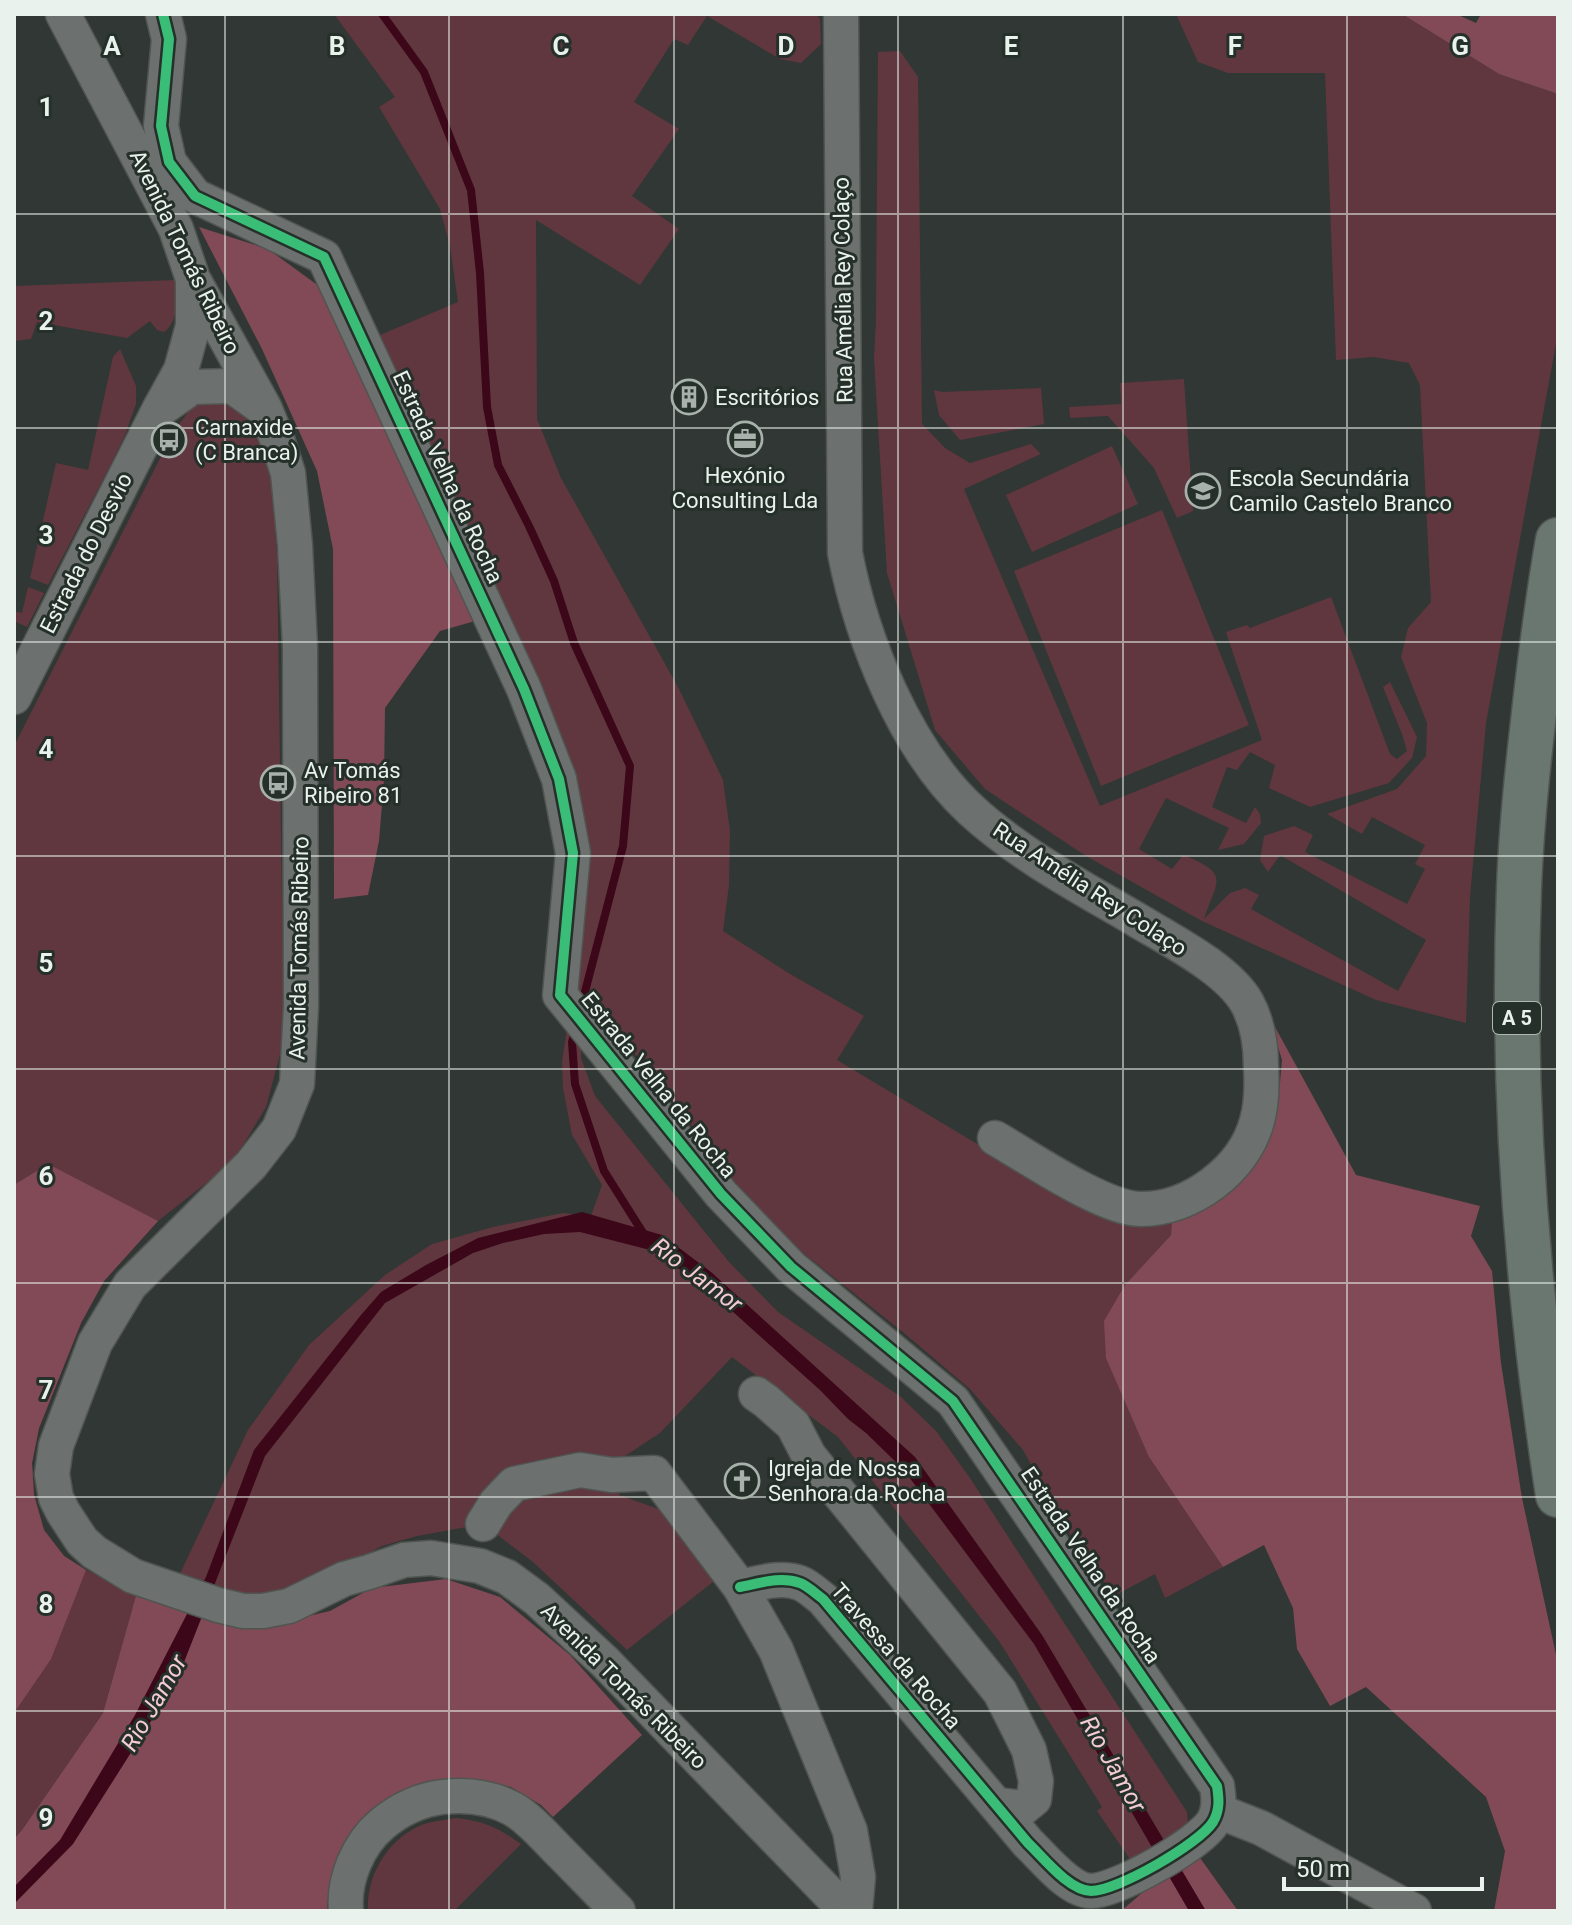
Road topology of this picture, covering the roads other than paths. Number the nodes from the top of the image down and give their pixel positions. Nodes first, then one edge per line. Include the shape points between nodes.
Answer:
1 (63, 14) edge
2 (163, 14) edge
3 (841, 14) edge
4 (193, 279) junction
5 (265, 409) junction
6 (159, 410) junction
7 (1558, 540) edge
8 (14, 697) edge
9 (995, 1138) dead end
10 (756, 1394) dead end
11 (1558, 1495) edge
12 (483, 1524) dead end
13 (740, 1587) junction
14 (998, 1805) junction
15 (1218, 1811) junction
16 (346, 1911) edge
17 (618, 1911) edge
18 (846, 1911) edge
19 (855, 1911) edge
20 (1414, 1911) edge

1 - 4 street, Avenida Tomás Ribeiro via 176,229
2 - 15 street, Estrada Velha da Rocha via 169,39 161,126 169,162 195,196 324,257 524,689 559,779 573,853 560,995 721,1194 791,1267 953,1401 1217,1786
3 - 9 street, Rua Amélia Rey Colaço via 845,553 866,632 912,734 970,809 1074,883 1225,976 1246,1000 1261,1049 1262,1090 1246,1147 1221,1178 1169,1206 1138,1210 1118,1205
4 - 5 street, Avenida Tomás Ribeiro
4 - 6 street, Estrada do Desvio via 193,326 181,370
5 - 6 street, Estrada do Desvio via 232,386 192,387
5 - 18 street, Avenida Tomás Ribeiro via 288,473 296,560 301,927 297,1084 279,1129 251,1165 130,1285 95,1343 56,1446 56,1498 82,1541 133,1576 243,1611 289,1606 344,1579 404,1560 431,1558 480,1566 507,1577 605,1662
6 - 8 street, Estrada do Desvio
7 - 11 highway, A 5 via 1524,806 1517,1004 1526,1229
10 - 14 street via 793,1425 809,1456 1000,1692 1029,1750 1036,1781 1034,1799 1023,1808
12 - 13 street via 514,1484 580,1470 654,1473
13 - 14 street, Travessa da Rocha via 787,1580 823,1599
13 - 19 street via 776,1650 850,1831 858,1877
14 - 15 street via 1060,1875 1089,1892 1115,1887 1192,1842 1206,1832
15 - 20 street via 1261,1828
16 - 17 street via 344,1898 357,1855 371,1834 403,1809 426,1799 459,1795 514,1810

